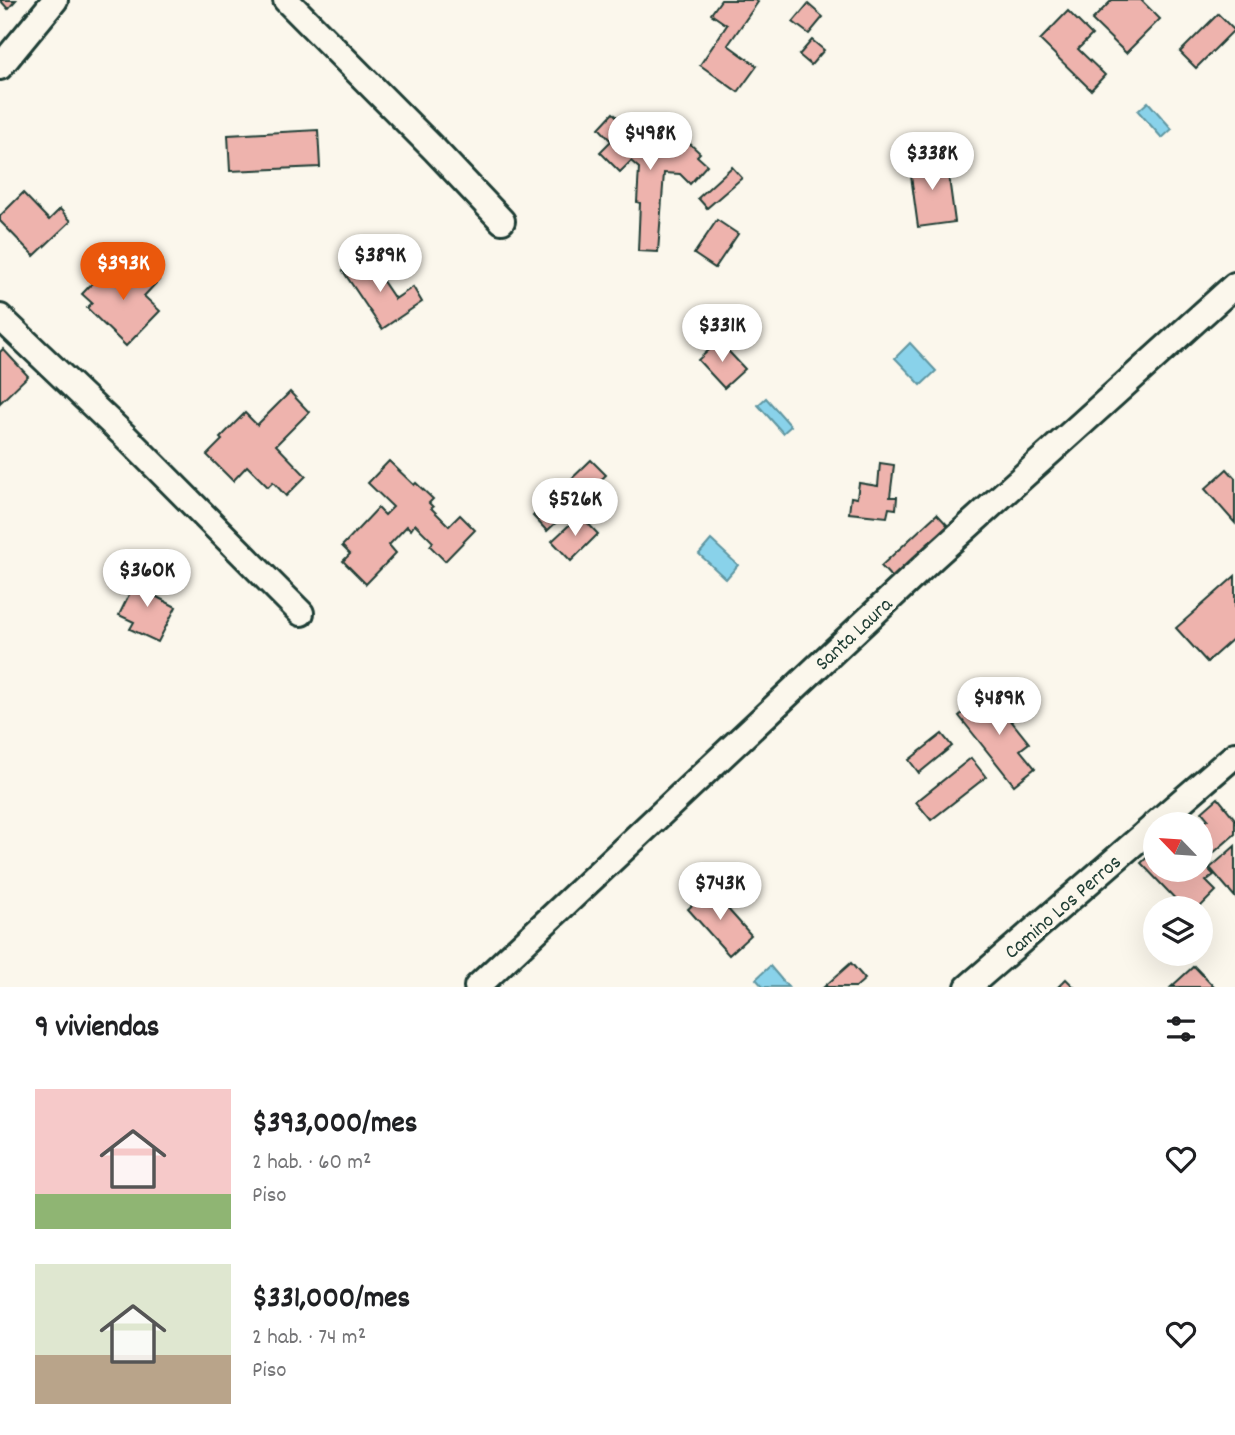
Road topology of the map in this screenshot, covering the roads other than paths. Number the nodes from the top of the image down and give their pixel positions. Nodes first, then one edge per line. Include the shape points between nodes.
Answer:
1 (55, 0) edge
2 (286, 0) edge
3 (0, 67) edge
4 (502, 221) dead end
5 (1235, 285) edge
6 (0, 317) edge
7 (301, 613) dead end
8 (1235, 755) edge
9 (1169, 812) edge
10 (1143, 834) edge
11 (477, 987) edge
12 (968, 987) edge

1 - 3 street
2 - 4 street
5 - 11 street, Santa Laura via 934,557
6 - 7 street
8 - 9 street, Camino Los Perros
10 - 12 street, Camino Los Perros

